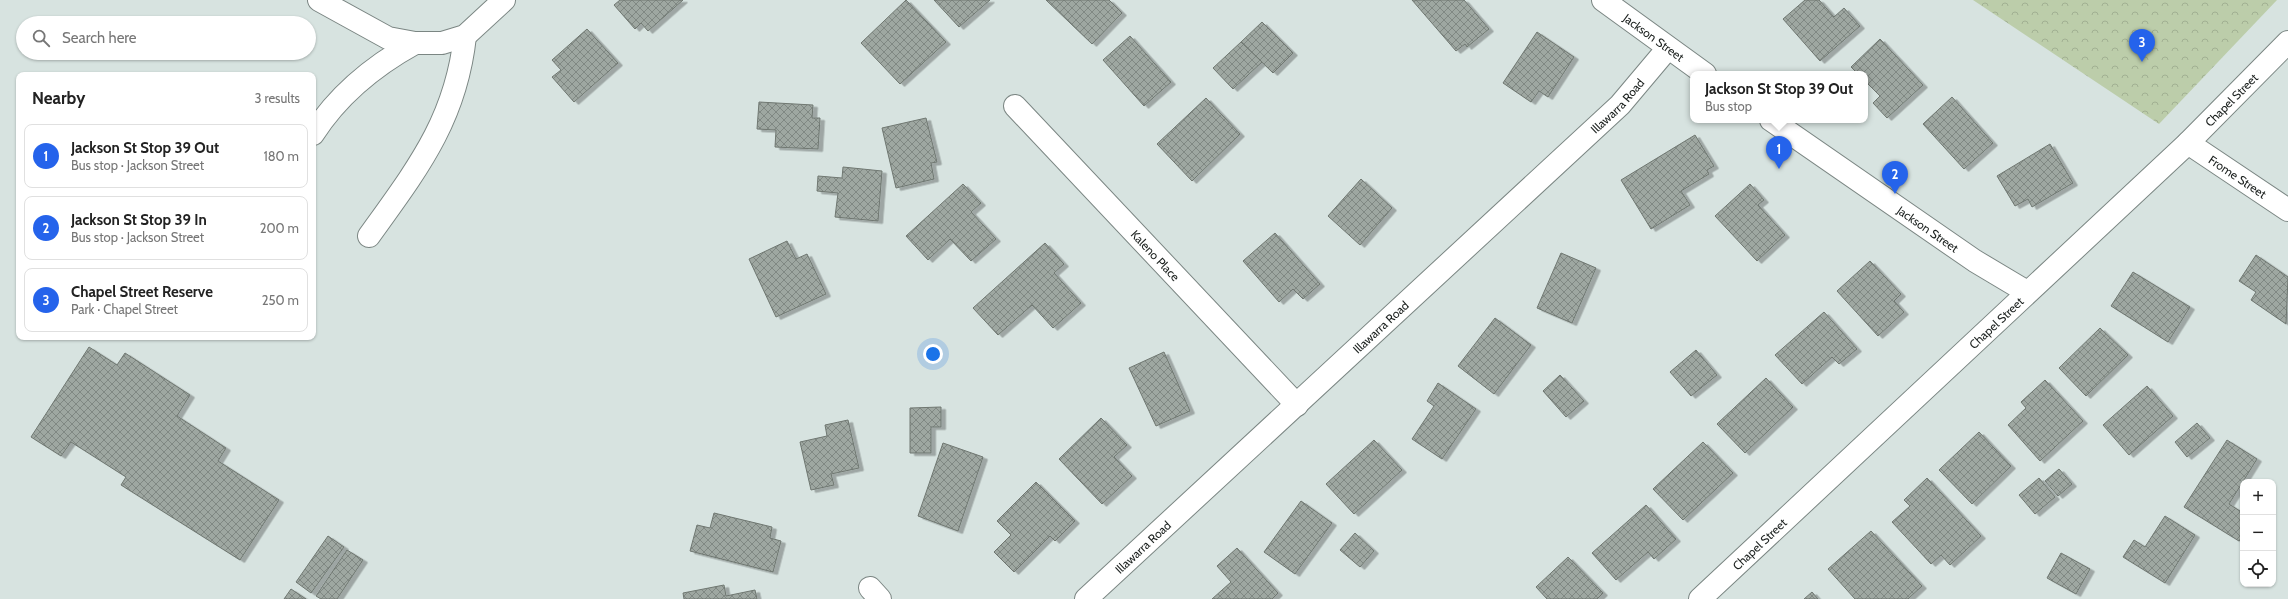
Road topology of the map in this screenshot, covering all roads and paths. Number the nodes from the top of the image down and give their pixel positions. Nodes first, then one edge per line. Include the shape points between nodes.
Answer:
1 (319, 0) edge
2 (504, 0) edge
3 (1602, 0) edge
4 (465, 36) junction
5 (2288, 42) edge
6 (415, 43) junction
7 (1668, 48) junction
8 (1701, 71) edge
9 (1015, 106) dead end
10 (1775, 123) edge
11 (316, 129) edge
12 (2188, 142) junction
13 (2288, 210) edge
14 (369, 236) dead end
15 (2027, 292) junction
16 (1296, 405) junction
17 (1086, 599) edge
18 (1700, 599) edge

1 - 6 street via 388,38
2 - 4 street
3 - 7 street, Jackson Street
4 - 6 street via 442,43
4 - 14 street via 462,65 452,100 437,135
5 - 12 street, Chapel Street
6 - 11 street via 392,56 358,82
7 - 8 street, Jackson Street
7 - 16 street, Illawarra Road via 1620,104
9 - 16 street, Kaleno Place
10 - 15 street, Jackson Street via 1975,261
12 - 13 street, Frome Street
12 - 15 street, Chapel Street
15 - 18 street, Chapel Street
16 - 17 street, Illawarra Road

